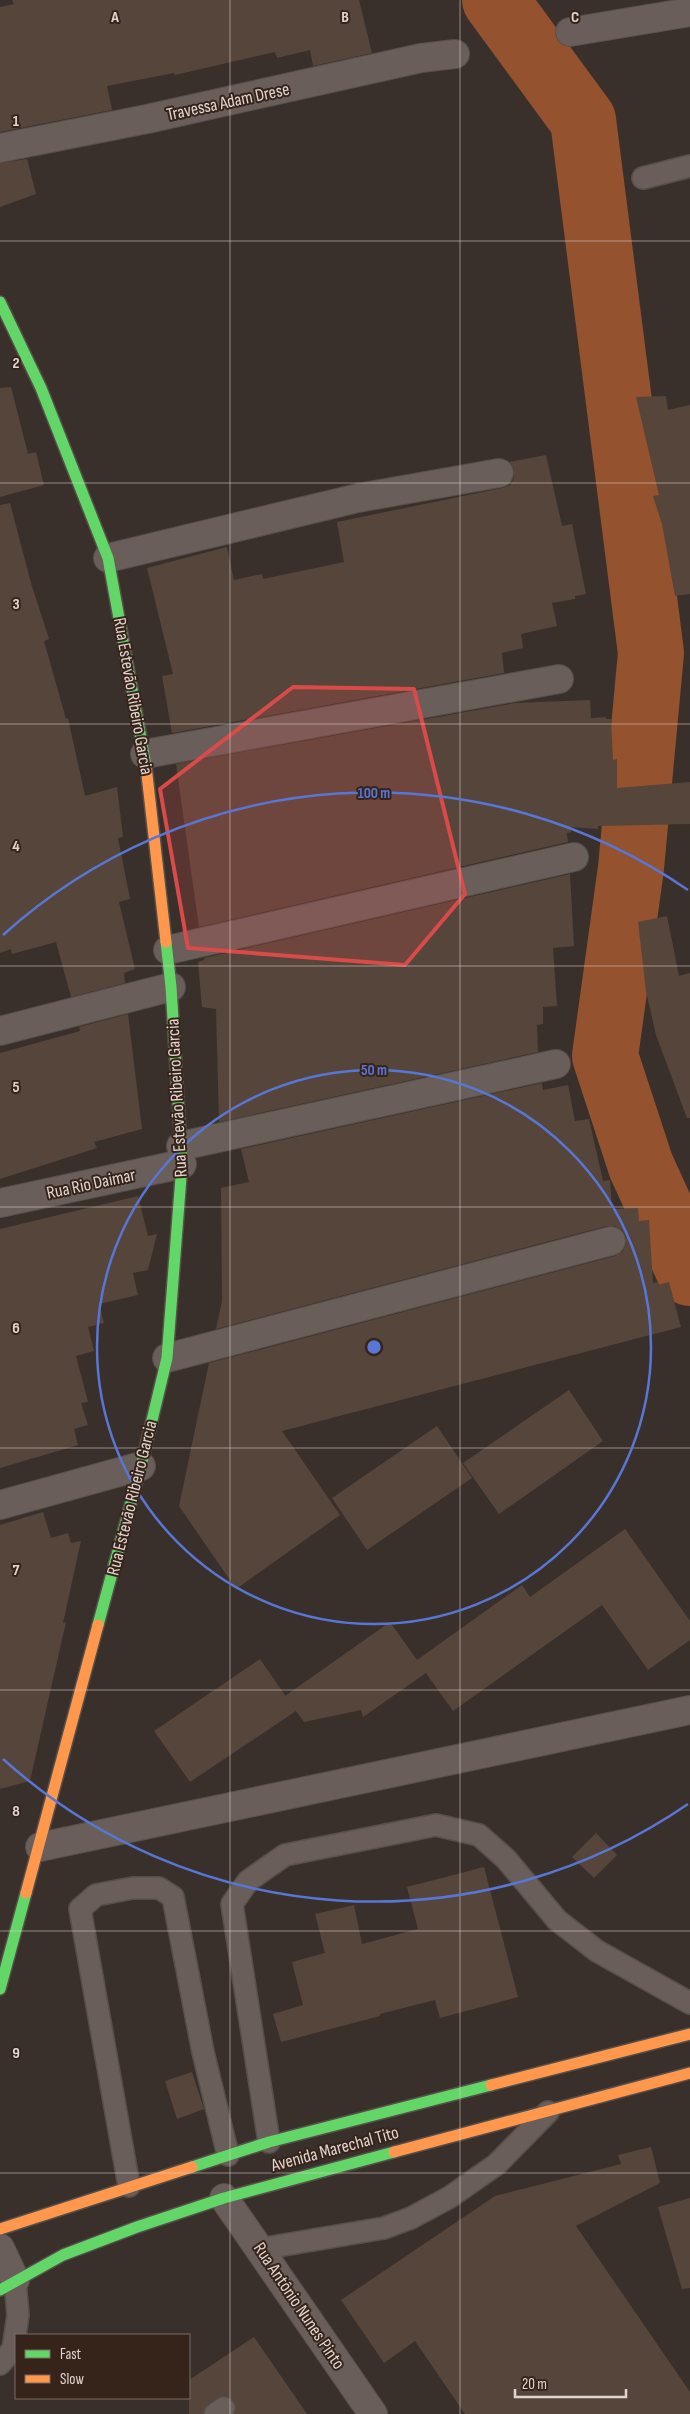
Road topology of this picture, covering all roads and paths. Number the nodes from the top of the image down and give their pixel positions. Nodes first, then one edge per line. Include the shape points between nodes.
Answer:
1 (690, 12) edge
2 (570, 32) dead end
3 (455, 54) dead end
4 (0, 148) edge
5 (690, 166) edge
6 (643, 178) dead end
7 (0, 302) edge
8 (499, 473) dead end
9 (108, 558) junction
10 (559, 679) dead end
11 (145, 754) junction
12 (574, 857) dead end
13 (168, 950) junction
14 (171, 987) junction
15 (0, 1031) edge
16 (556, 1064) dead end
17 (182, 1156) junction
18 (0, 1203) edge
19 (611, 1241) dead end
20 (167, 1358) junction
21 (141, 1466) junction
22 (0, 1505) edge
23 (690, 1710) edge
24 (40, 1847) junction
25 (0, 1989) edge
26 (690, 2003) edge
27 (690, 2034) edge
28 (690, 2073) edge
29 (548, 2112) junction
30 (269, 2142) junction
31 (228, 2155) junction
32 (129, 2186) junction
33 (224, 2198) junction
34 (0, 2229) edge
35 (0, 2248) edge
36 (260, 2249) junction
37 (8, 2285) edge
38 (15, 2334) edge
39 (15, 2336) edge
40 (0, 2364) edge
41 (373, 2414) edge

1 - 2 street
3 - 4 street, Travessa Adam Drese via 420,58 157,117
5 - 6 lane
7 - 9 street, Rua Estevão Ribeiro Garcia via 41,388
8 - 9 street via 358,498
9 - 11 street, Rua Estevão Ribeiro Garcia
10 - 11 street
11 - 13 street, Rua Estevão Ribeiro Garcia
12 - 13 street
13 - 14 street, Rua Estevão Ribeiro Garcia
14 - 15 street
14 - 17 street, Rua Estevão Ribeiro Garcia
16 - 17 street, Rua Rio Daimar
17 - 18 street, Rua Rio Daimar
17 - 20 street, Rua Estevão Ribeiro Garcia
19 - 20 street
20 - 21 street, Rua Estevão Ribeiro Garcia
21 - 22 street
21 - 24 street, Rua Estevão Ribeiro Garcia
23 - 24 street
24 - 25 street, Rua Estevão Ribeiro Garcia
26 - 30 lane via 597,1951 556,1920 506,1858 479,1834 436,1825 285,1855 248,1881 232,1904
27 - 30 street, Avenida Marechal Tito
28 - 29 street, Avenida Marechal Tito
29 - 33 street, Avenida Marechal Tito
29 - 36 lane via 497,2164 450,2197 411,2218 384,2228
30 - 31 street, Avenida Marechal Tito
31 - 32 street, Avenida Marechal Tito
31 - 32 lane via 203,2052 174,1897 159,1888 133,1888 96,1895 80,1909
32 - 34 street, Avenida Marechal Tito
33 - 36 street, Rua Antônio Nunes Pinto
33 - 37 street, Avenida Marechal Tito via 64,2255
35 - 37 street
36 - 41 street, Rua Antônio Nunes Pinto
37 - 38 lane via 18,2315
39 - 40 lane via 13,2350

